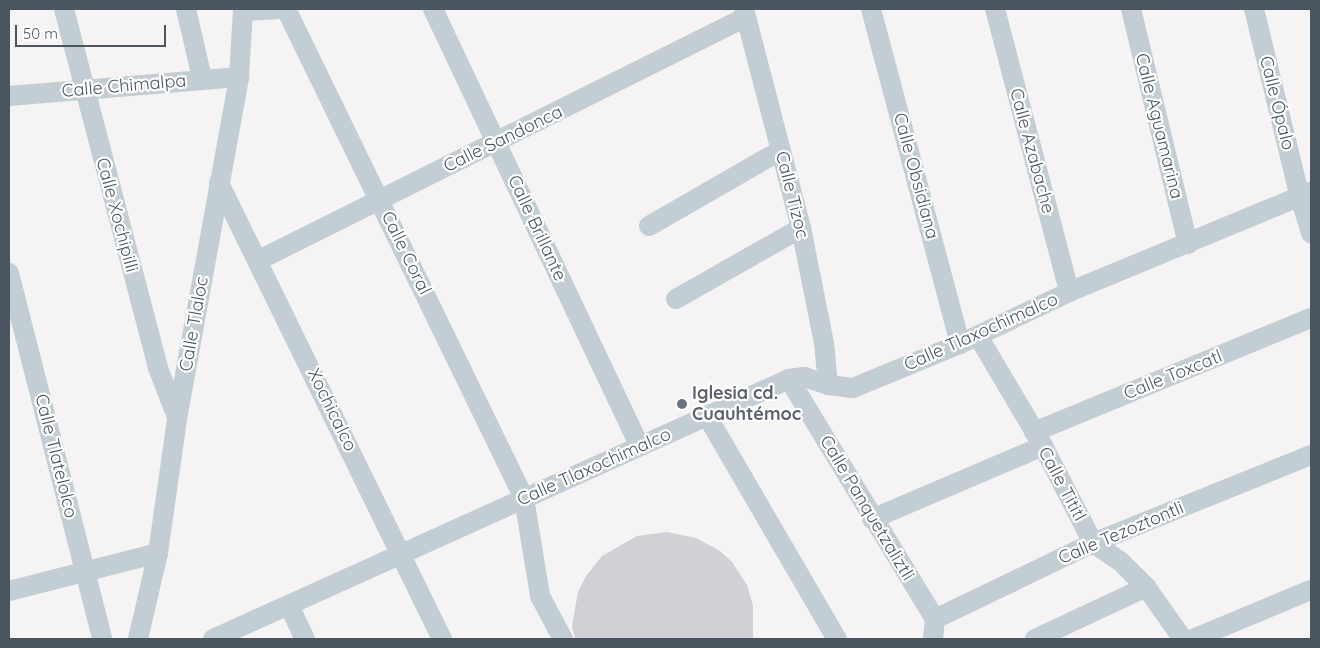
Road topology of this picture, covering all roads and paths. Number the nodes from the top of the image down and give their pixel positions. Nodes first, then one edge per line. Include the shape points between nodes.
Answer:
1 (64, 9) edge
2 (186, 9) edge
3 (277, 9) edge
4 (286, 9) edge
5 (433, 9) edge
6 (871, 9) edge
7 (995, 9) edge
8 (1130, 9) edge
9 (1254, 9) edge
10 (243, 10) edge
11 (745, 13) edge
12 (239, 77) junction
13 (202, 78) junction
14 (84, 89) junction
15 (9, 96) edge
16 (496, 143) junction
17 (781, 150) junction
18 (219, 183) junction
19 (1305, 195) edge
20 (380, 199) junction
21 (649, 226) dead end
22 (801, 228) junction
23 (1311, 233) edge
24 (1188, 244) junction
25 (259, 260) junction
26 (9, 273) edge
27 (1068, 292) junction
28 (676, 299) dead end
29 (1311, 318) edge
30 (969, 340) junction
31 (789, 379) junction
32 (828, 385) junction
33 (706, 416) junction
34 (177, 419) junction
35 (1038, 439) junction
36 (640, 447) junction
37 (1311, 455) edge
38 (524, 498) junction
39 (872, 519) junction
40 (1093, 543) junction
41 (158, 553) junction
42 (402, 554) junction
43 (86, 572) junction
44 (1146, 587) junction
45 (1311, 590) edge
46 (9, 591) edge
47 (289, 605) junction
48 (935, 619) junction
49 (102, 639) edge
50 (138, 639) edge
51 (212, 639) edge
52 (305, 639) edge
53 (442, 639) edge
54 (563, 639) edge
55 (836, 639) edge
56 (933, 639) edge
57 (1035, 639) edge
58 (1183, 639) edge
59 (1193, 639) edge

1 - 14 street, Calle Xochipilli
2 - 13 street
3 - 10 street
4 - 20 street, Calle Coral
5 - 16 street, Calle Brillante
6 - 30 street, Calle Obsidiana
7 - 27 street, Calle Azabache
8 - 24 street, Calle Aguamarina
9 - 19 street, Calle Ópalo
10 - 12 street, Calle Tlaloc
11 - 16 street, Calle Sandonca
11 - 17 street, Calle Tizoc
12 - 13 street, Calle Chimalpa
12 - 18 street, Calle Tlaloc
13 - 14 street, Calle Chimalpa
14 - 15 street, Calle Chimalpa
14 - 34 street, Calle Xochipilli via 158,368
16 - 20 street, Calle Sandonca
16 - 36 street, Calle Brillante
17 - 21 street
17 - 22 street, Calle Tizoc
18 - 25 street, Xochicalco
18 - 34 street, Calle Tlaloc
19 - 23 street, Calle Ópalo
19 - 24 street, Calle Tlaxochimalco
20 - 25 street, Calle Sandonca
20 - 38 street, Calle Coral
22 - 28 street
22 - 32 street, Calle Tizoc via 824,344
24 - 27 street, Calle Tlaxochimalco
25 - 42 street, Xochicalco
26 - 43 street, Calle Tlatelolco
27 - 30 street, Calle Tlaxochimalco
29 - 35 street, Calle Toxcatl
30 - 32 street, Calle Tlaxochimalco via 853,388
30 - 35 street, Calle Tititl
31 - 32 street, Calle Tlaxochimalco via 804,377
31 - 33 street, Calle Tlaxochimalco
31 - 39 street, Calle Panquetzaliztli
33 - 36 street, Calle Tlaxochimalco
33 - 55 street
34 - 41 street, Calle Tlaloc
35 - 39 street, Calle Toxcatl
35 - 40 street, Calle Tititl
36 - 38 street, Calle Tlaxochimalco
37 - 40 street, Calle Tezoztontli
38 - 42 street, Calle Tlaxochimalco
38 - 54 street, Calle Coral via 540,596
39 - 48 street, Calle Panquetzaliztli
40 - 44 street, Calle Tititl via 1120,561
40 - 48 street, Calle Tezoztontli
41 - 43 street
41 - 50 street, Calle Tlaloc
42 - 47 street, Calle Tlaxochimalco
42 - 53 street, Xochicalco
43 - 46 street
43 - 49 street, Calle Tlatelolco
44 - 57 street
44 - 58 street, Calle Tititl
45 - 59 street
47 - 51 street, Calle Tlaxochimalco
47 - 52 street
48 - 56 street

